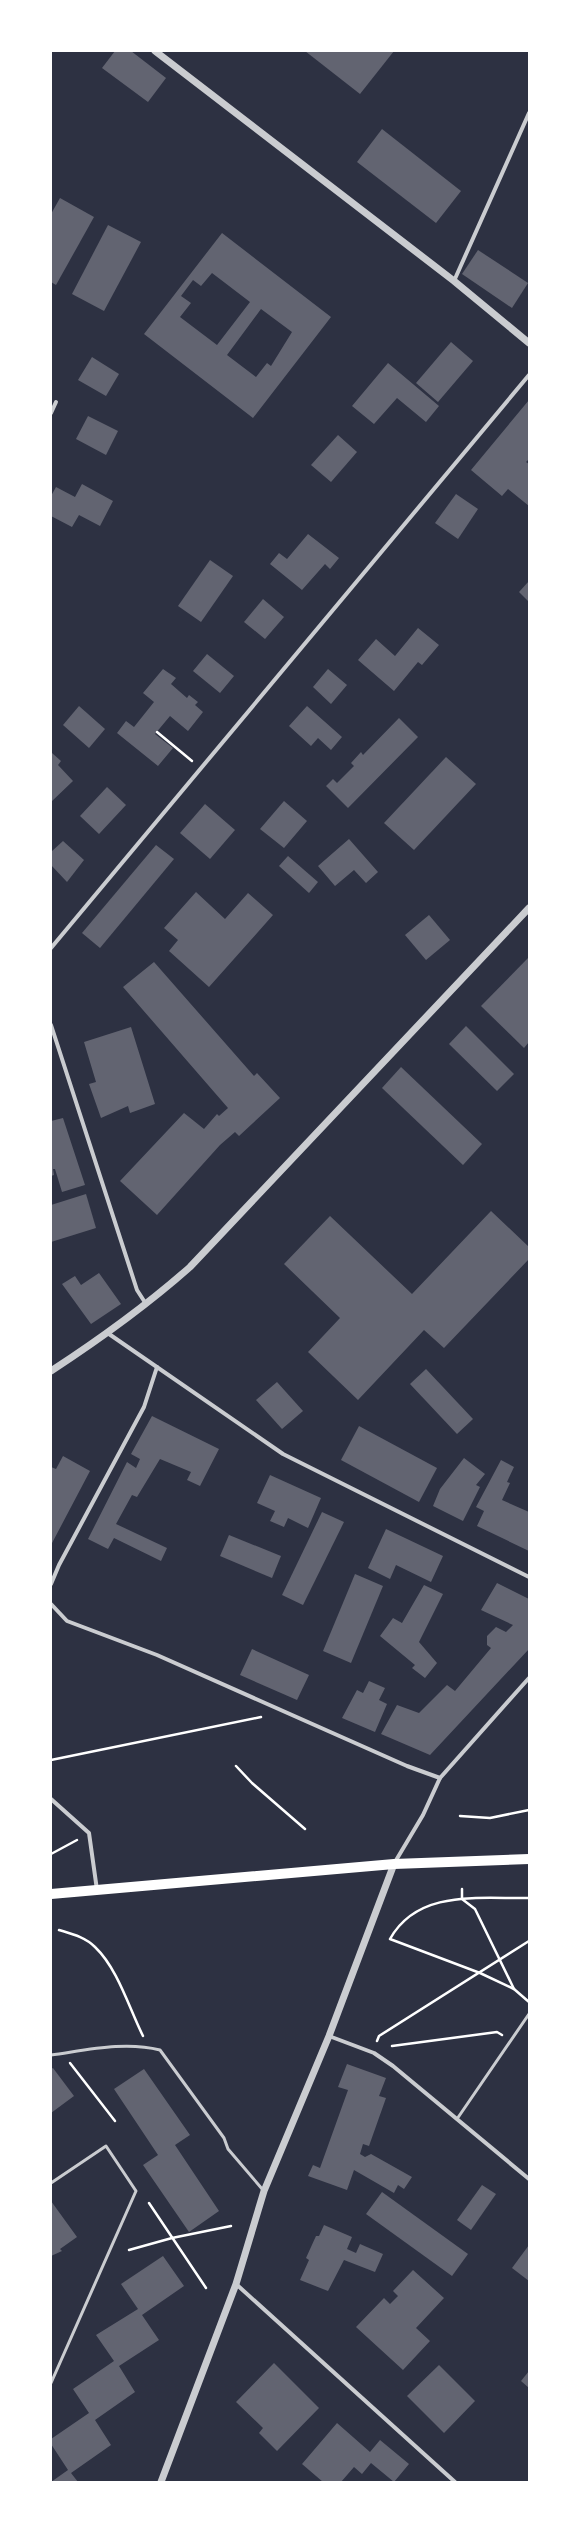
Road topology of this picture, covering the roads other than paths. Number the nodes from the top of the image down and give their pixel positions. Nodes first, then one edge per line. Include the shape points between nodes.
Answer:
1 (155, 51) edge
2 (529, 113) edge
3 (454, 282) junction
4 (529, 343) edge
5 (529, 375) edge
6 (56, 402) dead end
7 (51, 413) edge
8 (529, 908) edge
9 (51, 948) edge
10 (51, 1025) edge
11 (147, 1306) junction
12 (109, 1334) junction
13 (157, 1367) junction
14 (51, 1371) edge
15 (529, 1577) edge
16 (51, 1584) edge
17 (51, 1604) edge
18 (529, 1678) edge
19 (440, 1778) junction
20 (52, 1800) edge
21 (529, 1859) edge
22 (394, 1864) junction
23 (97, 1890) junction
24 (51, 1894) edge
25 (529, 2014) edge
26 (329, 2036) junction
27 (51, 2055) edge
28 (457, 2119) junction
29 (529, 2179) edge
30 (51, 2183) edge
31 (264, 2191) junction
32 (236, 2284) junction
33 (51, 2383) edge
34 (161, 2482) edge
35 (455, 2482) edge

1 - 3 street
2 - 3 street
3 - 4 street
5 - 9 street
6 - 7 street
8 - 11 street via 190,1267
10 - 11 street via 137,1290
11 - 12 street
12 - 13 street
12 - 14 street
13 - 15 street via 283,1454
13 - 16 street via 144,1407 58,1565
17 - 19 street via 66,1621 158,1655 407,1766
18 - 19 street
19 - 22 street via 423,1815
20 - 23 street via 89,1833
21 - 22 main road
22 - 23 main road
22 - 26 street
23 - 24 main road
25 - 28 lane
26 - 28 street via 374,2053
26 - 31 street
27 - 31 lane via 143,2046 160,2050 224,2138 228,2149
28 - 29 street
30 - 33 lane via 106,2146 136,2191
31 - 32 street
32 - 34 street
32 - 35 street

